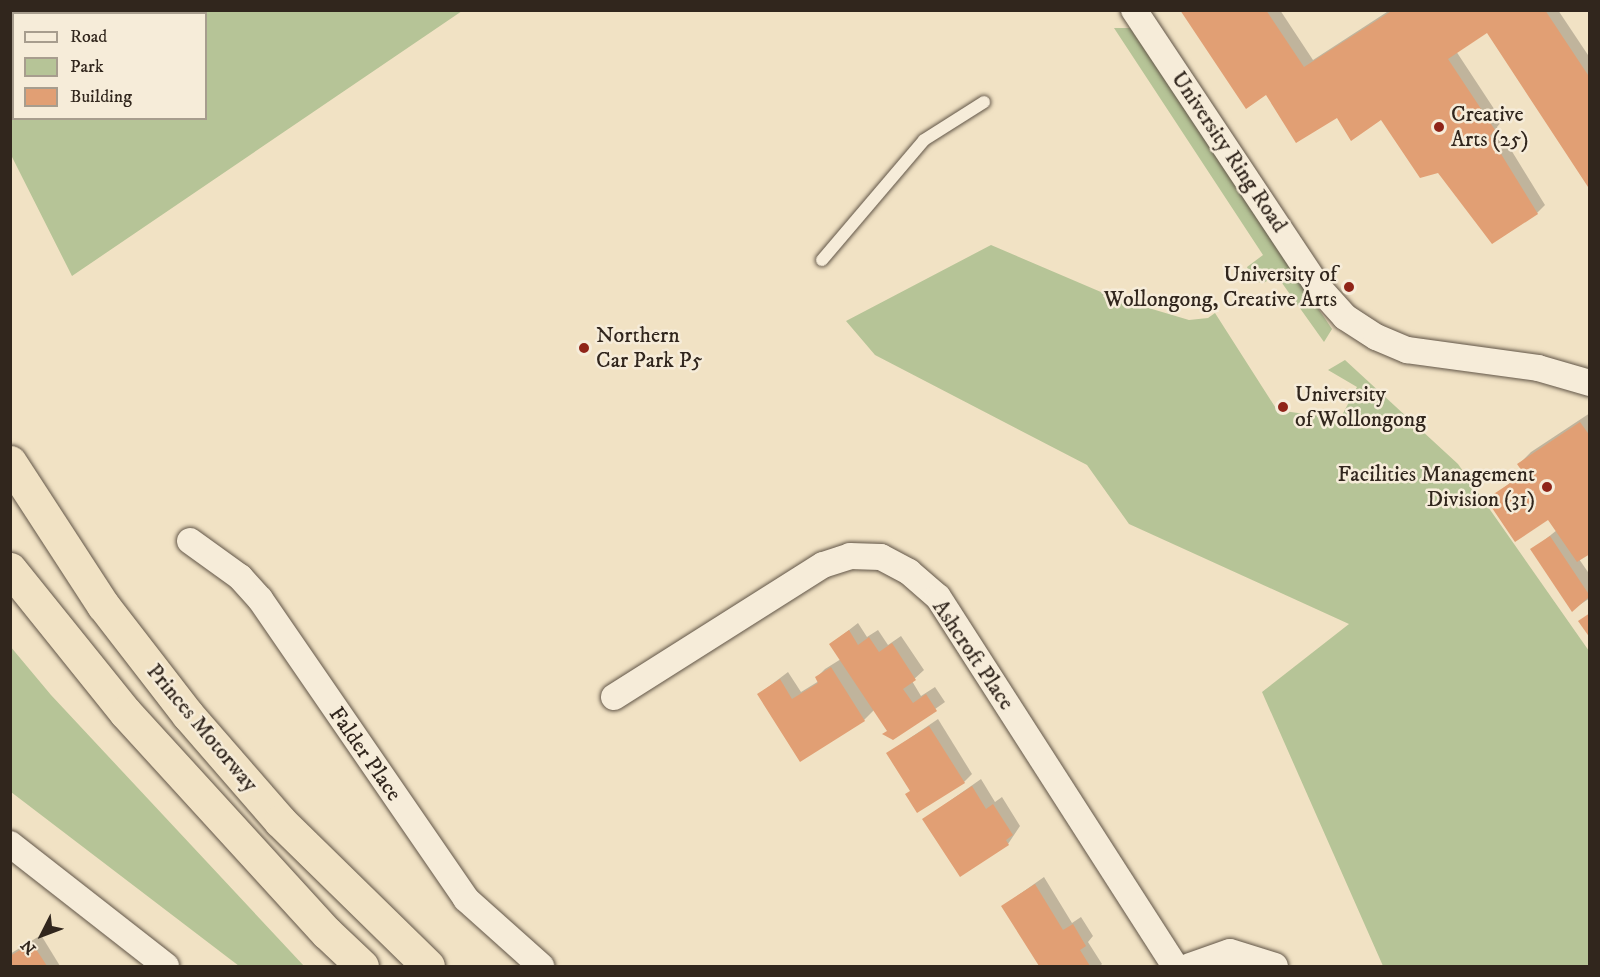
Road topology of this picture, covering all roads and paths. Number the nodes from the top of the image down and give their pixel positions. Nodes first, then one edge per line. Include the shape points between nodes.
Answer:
1 (1134, 10) edge
2 (984, 102) dead end
3 (822, 260) dead end
4 (1590, 383) edge
5 (10, 462) edge
6 (10, 487) edge
7 (190, 542) dead end
8 (10, 569) edge
9 (103, 605) junction
10 (614, 697) dead end
11 (10, 844) edge
12 (160, 965) edge
13 (362, 966) edge
14 (428, 966) edge
15 (541, 966) edge
16 (1175, 966) edge
17 (1190, 966) edge
18 (1275, 966) edge

1 - 4 street, University Ring Road via 1319,288 1345,317 1376,337 1407,350 1538,368
2 - 3 lane via 924,140
5 - 9 highway, Princes Motorway
6 - 9 highway
7 - 15 street, Falder Place via 240,577 260,599 466,899
8 - 13 highway, Princes Motorway via 125,712 327,933
9 - 14 highway, Princes Motorway via 189,715 280,821
10 - 16 street, Ashcroft Place via 823,565 850,556 881,557 909,572 938,597
11 - 12 street
17 - 18 street via 1230,952

